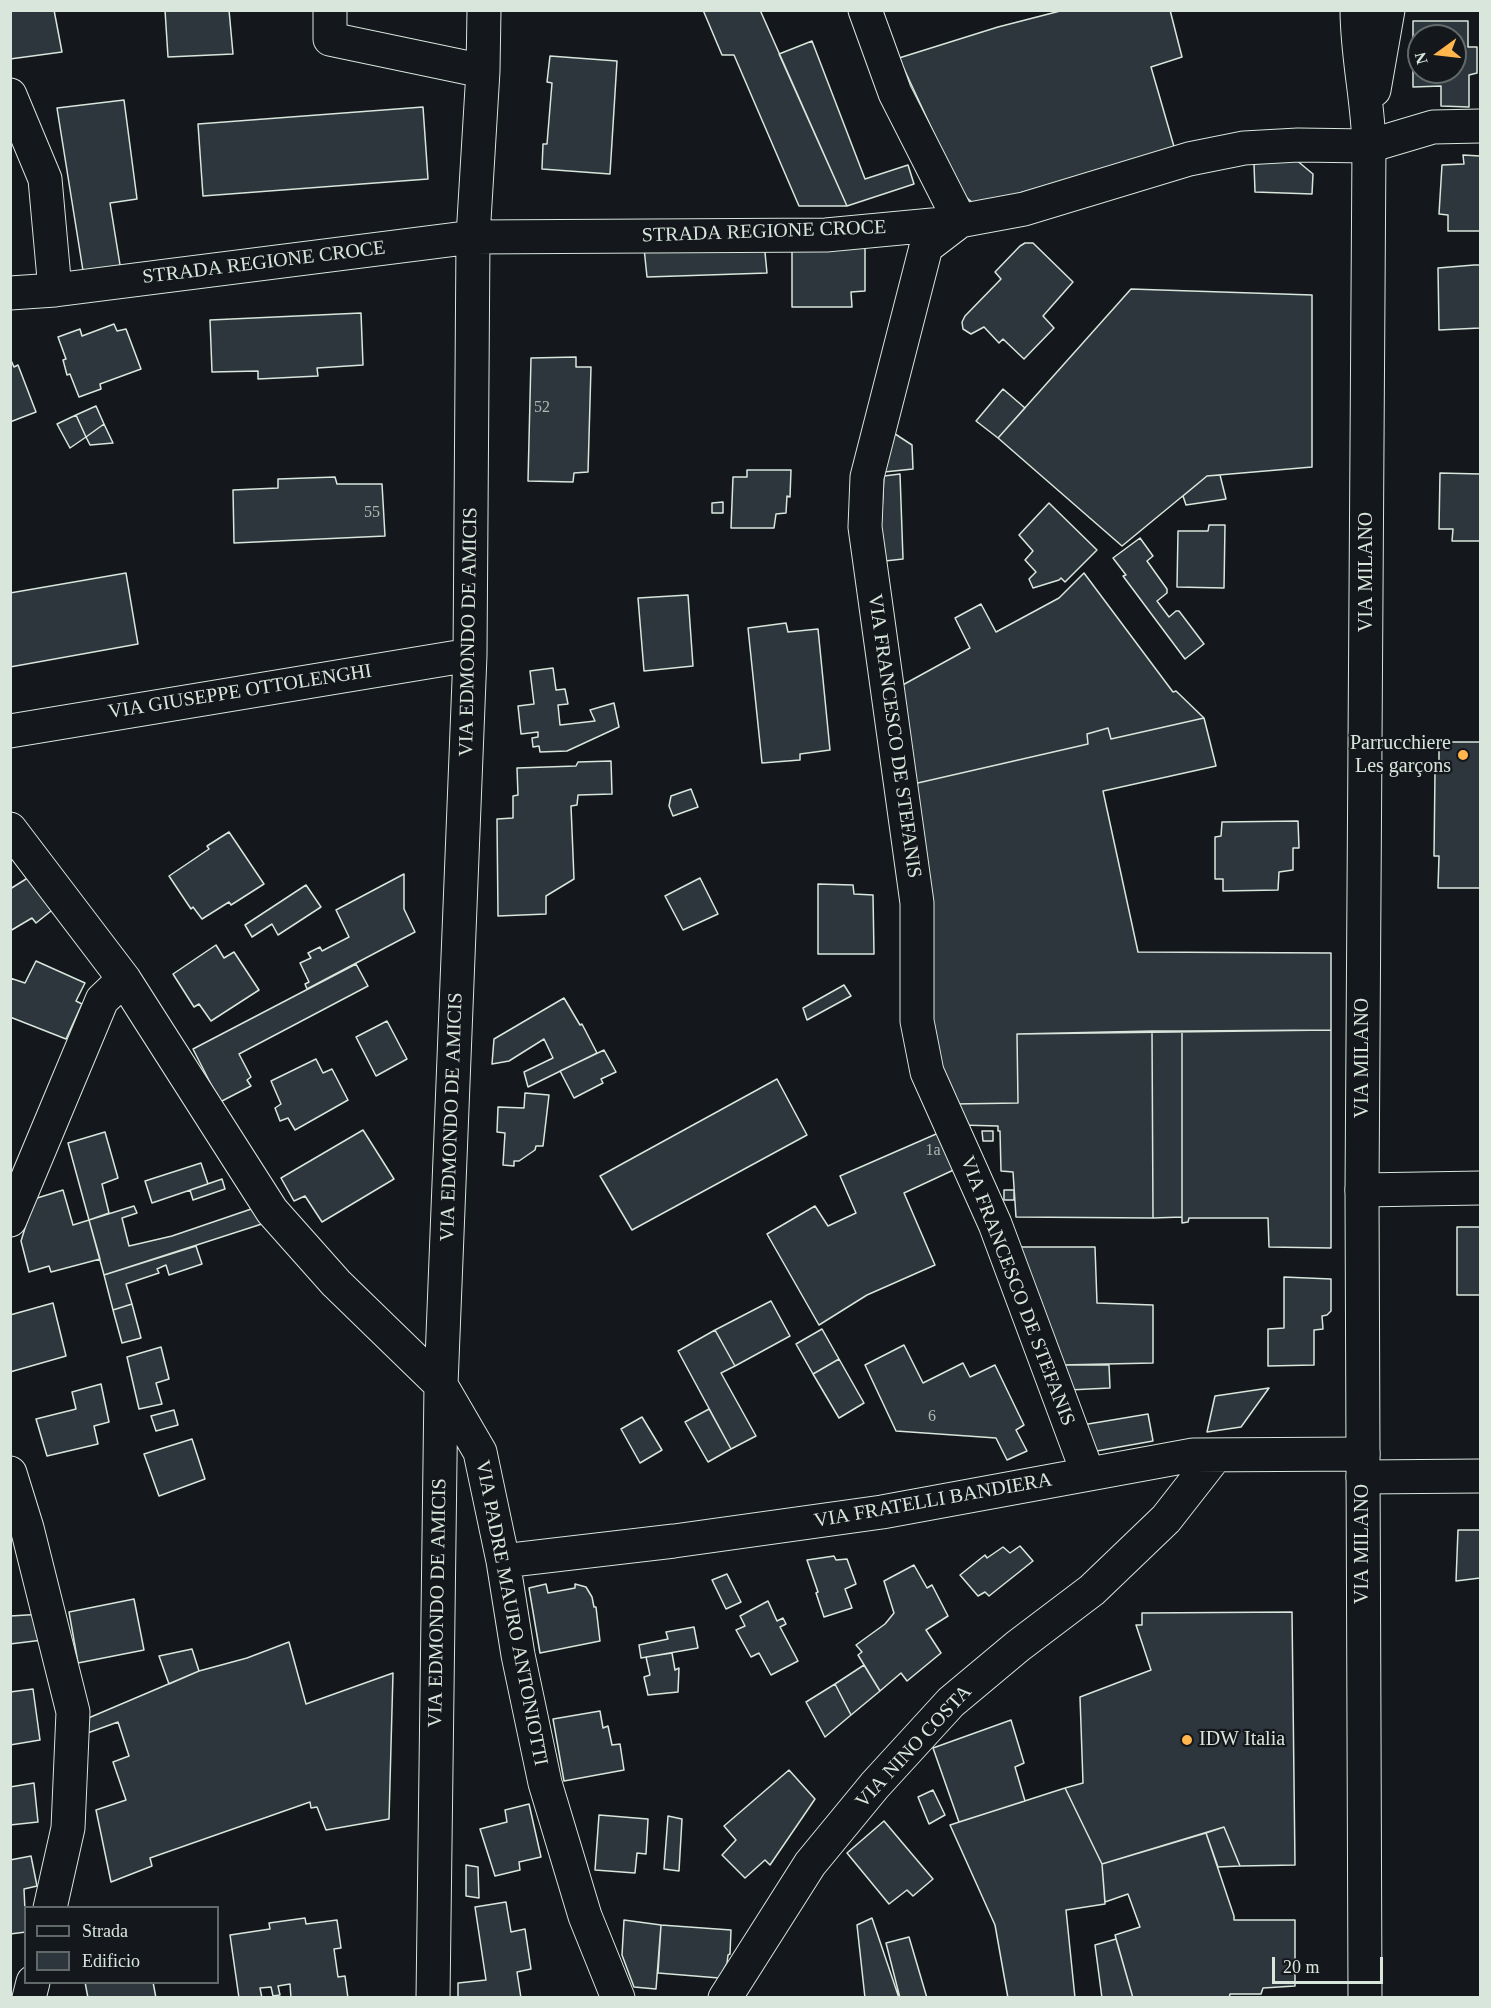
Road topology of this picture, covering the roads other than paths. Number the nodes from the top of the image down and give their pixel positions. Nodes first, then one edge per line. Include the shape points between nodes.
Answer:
1 (330, 10) edge
2 (484, 10) edge
3 (865, 10) edge
4 (1357, 10) edge
5 (1388, 10) edge
6 (483, 71) junction
7 (10, 95) edge
8 (1480, 126) edge
9 (1369, 132) junction
10 (960, 221) junction
11 (473, 237) junction
12 (55, 290) junction
13 (10, 293) edge
14 (470, 655) junction
15 (10, 731) edge
16 (10, 829) edge
17 (124, 979) junction
18 (1480, 1188) edge
19 (1362, 1190) junction
20 (10, 1220) edge
21 (441, 1385) junction
22 (1216, 1455) junction
23 (1363, 1465) junction
24 (10, 1473) edge
25 (1088, 1474) junction
26 (1480, 1476) edge
27 (19, 1529) edge
28 (503, 1562) junction
29 (50, 1906) edge
30 (433, 1998) edge
31 (618, 1998) edge
32 (725, 1998) edge
33 (1365, 1998) edge

1 - 6 street via 330,39
2 - 6 street
3 - 10 street via 895,93
4 - 9 street, VIA MILANO
5 - 9 street, VIA MILANO
6 - 11 street
7 - 12 street via 45,179
8 - 9 street, STRADA REGIONE CROCE
9 - 10 street, STRADA REGIONE CROCE via 1189,159 1024,209
9 - 19 street, VIA MILANO
10 - 11 street, STRADA REGIONE CROCE via 826,235
10 - 25 street, VIA FRANCESCO DE STEFANIS via 926,247 867,477 865,527 917,903 917,1021 927,1072 995,1224
11 - 12 street, STRADA REGIONE CROCE
11 - 14 street, VIA EDMONDO DE AMICIS
12 - 13 street, STRADA REGIONE CROCE
14 - 15 street, VIA GIUSEPPE OTTOLENGHI
14 - 21 street, VIA EDMONDO DE AMICIS
16 - 17 street
17 - 20 street via 102,1000
17 - 21 street, VIA PADRE MAURO ANTONIOTTI via 272,1212 336,1282
18 - 19 street
19 - 23 street, VIA MILANO
21 - 28 street, VIA PADRE MAURO ANTONIOTTI via 480,1452
21 - 30 street, VIA EDMONDO DE AMICIS
22 - 23 street, VIA FRATELLI BANDIERA
22 - 25 street, VIA FRATELLI BANDIERA via 1193,1455
22 - 32 street, VIA NINO COSTA via 1166,1519 1117,1567 951,1702 810,1864
23 - 26 street, VIA FRATELLI BANDIERA
23 - 33 street, VIA MILANO
24 - 27 street
25 - 28 street, VIA FRATELLI BANDIERA via 882,1512
27 - 29 street via 73,1712 68,1828
28 - 31 street, VIA PADRE MAURO ANTONIOTTI via 545,1783 585,1916

